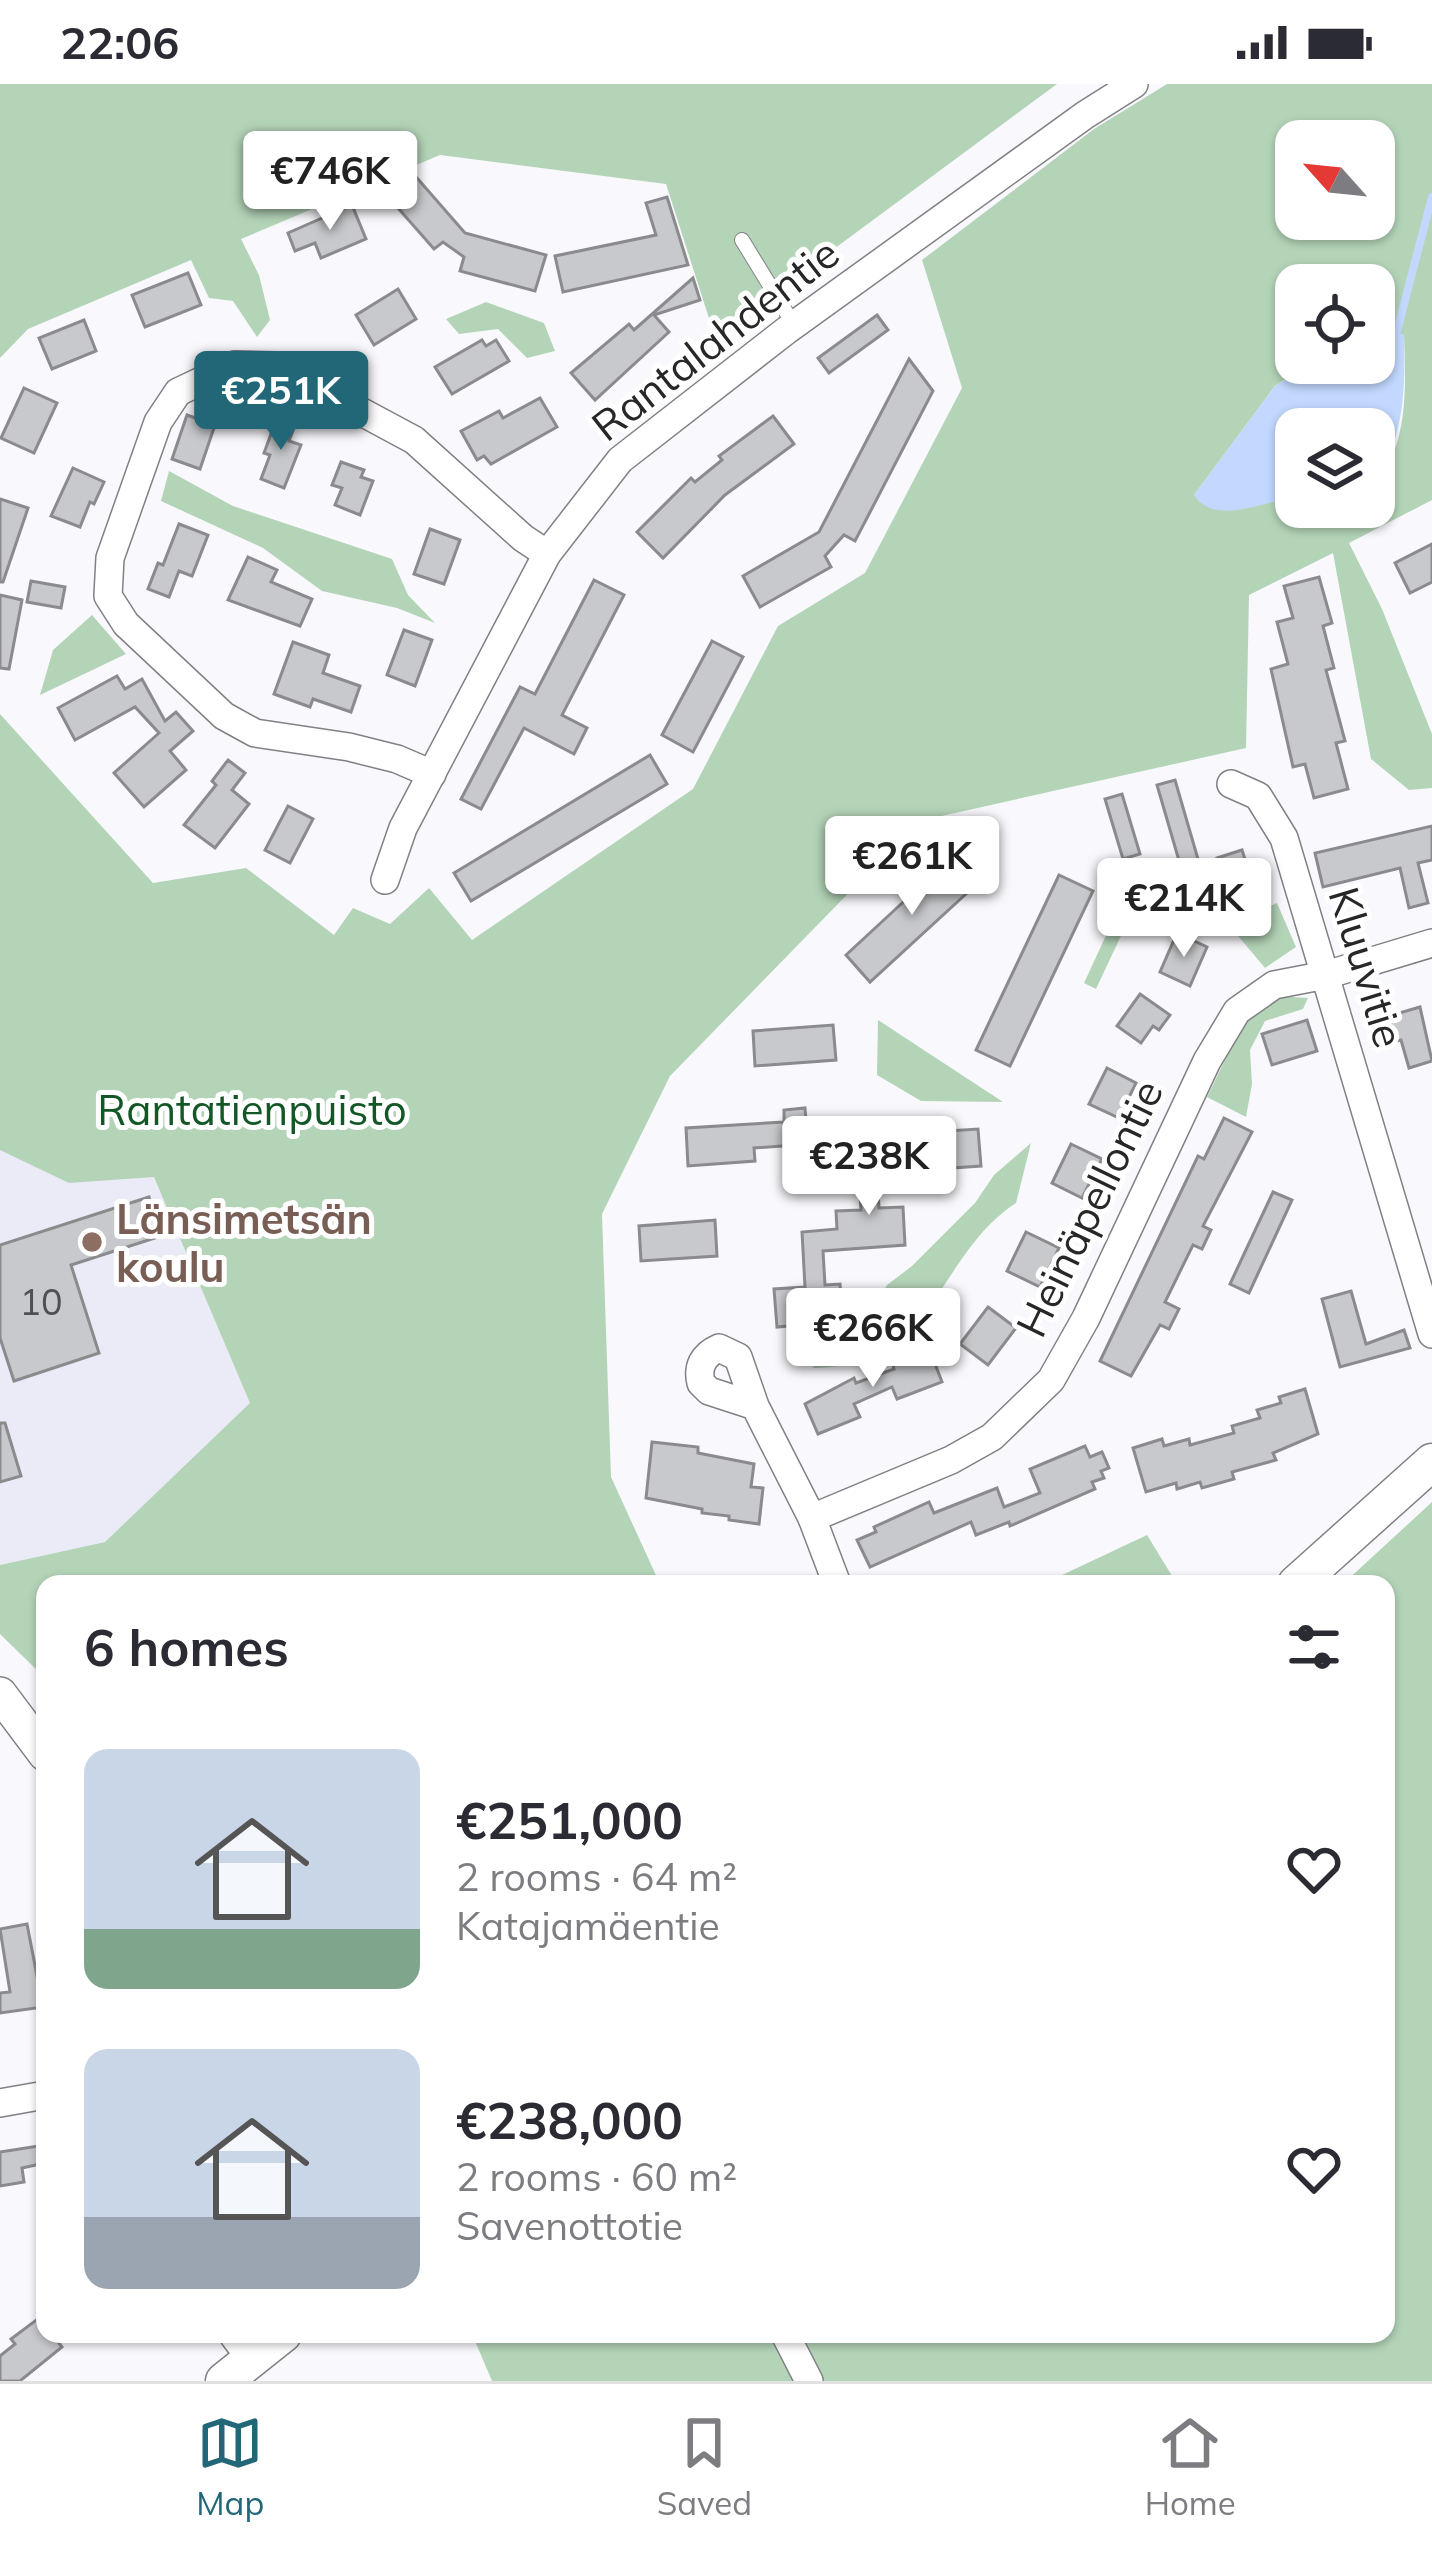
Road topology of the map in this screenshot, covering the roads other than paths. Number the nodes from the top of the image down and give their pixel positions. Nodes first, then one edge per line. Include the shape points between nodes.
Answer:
1 (1134, 84) edge
2 (742, 240) dead end
3 (794, 325) junction
4 (547, 554) junction
5 (432, 774) junction
6 (1231, 784) dead end
7 (385, 880) dead end
8 (1432, 943) edge
9 (1326, 975) junction
10 (1432, 1334) edge
11 (755, 1406) dead end
12 (1432, 1462) edge
13 (812, 1518) junction
14 (834, 1575) edge
15 (1305, 1575) edge
16 (0, 1694) edge
17 (36, 1742) edge
18 (36, 2097) edge
19 (0, 2103) edge
20 (790, 2343) edge
21 (245, 2346) edge
22 (224, 2381) edge
23 (809, 2381) edge

1 - 3 street, Rantalahdentie
2 - 3 lane
3 - 4 street, Rantalahdentie via 620,460
4 - 5 street, Rantalahdentie
4 - 5 street via 414,440 276,366 235,365 178,392 158,422 110,558 108,596 126,624 224,716 255,734 349,747
5 - 7 street, Rantalahdentie
6 - 9 street, Kluuvitie via 1258,796 1284,838
8 - 9 street, Heinäpellontie
9 - 10 street, Kluuvitie
9 - 13 street, Heinäpellontie via 1274,985 1237,1011 1051,1380 992,1437
11 - 13 street
12 - 15 main road
13 - 14 street
16 - 17 street
18 - 19 street
20 - 23 street
21 - 22 main road

